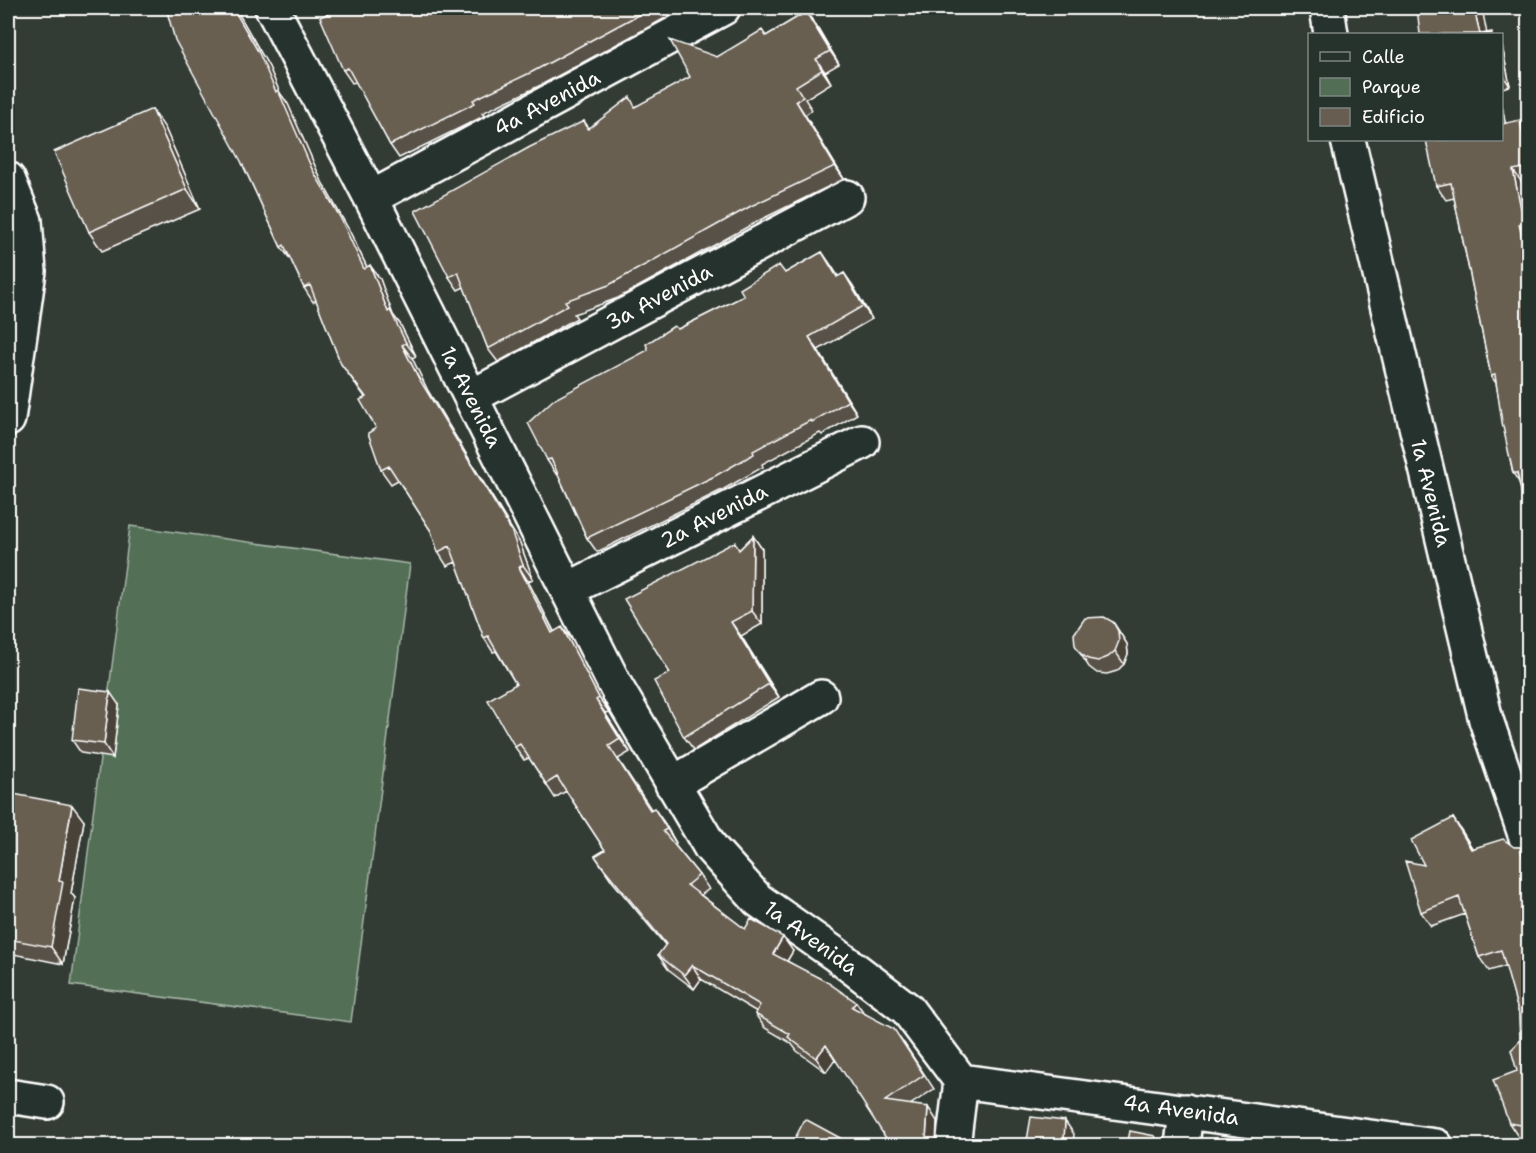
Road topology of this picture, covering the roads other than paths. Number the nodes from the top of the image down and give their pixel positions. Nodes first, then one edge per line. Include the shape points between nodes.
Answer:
1 (273, 8) edge
2 (723, 8) edge
3 (1327, 8) edge
4 (1331, 33) edge
5 (1348, 141) edge
6 (8, 179) edge
7 (847, 197) dead end
8 (371, 198) junction
9 (471, 397) junction
10 (8, 419) edge
11 (862, 442) dead end
12 (567, 590) junction
13 (821, 697) dead end
14 (672, 784) junction
15 (1528, 843) edge
16 (961, 1081) junction
17 (8, 1096) edge
18 (47, 1102) dead end
19 (1186, 1111) junction
20 (1404, 1143) edge
21 (953, 1146) edge
22 (1182, 1146) edge
23 (1436, 1146) edge

1 - 8 street, 1a Avenida
2 - 8 street, 4a Avenida
3 - 4 street
5 - 15 street, 1a Avenida via 1486,720
6 - 10 street via 25,221 29,272
7 - 9 street, 3a Avenida
8 - 9 street, 1a Avenida
9 - 12 street, 1a Avenida
11 - 12 street, 2a Avenida
12 - 14 street, 1a Avenida via 616,687
13 - 14 street
14 - 16 street, 1a Avenida via 711,848 758,900 907,1009
16 - 19 street, 4a Avenida
16 - 21 street
17 - 18 street
19 - 20 street, 4a Avenida
19 - 22 street
20 - 23 street, 4a Avenida

